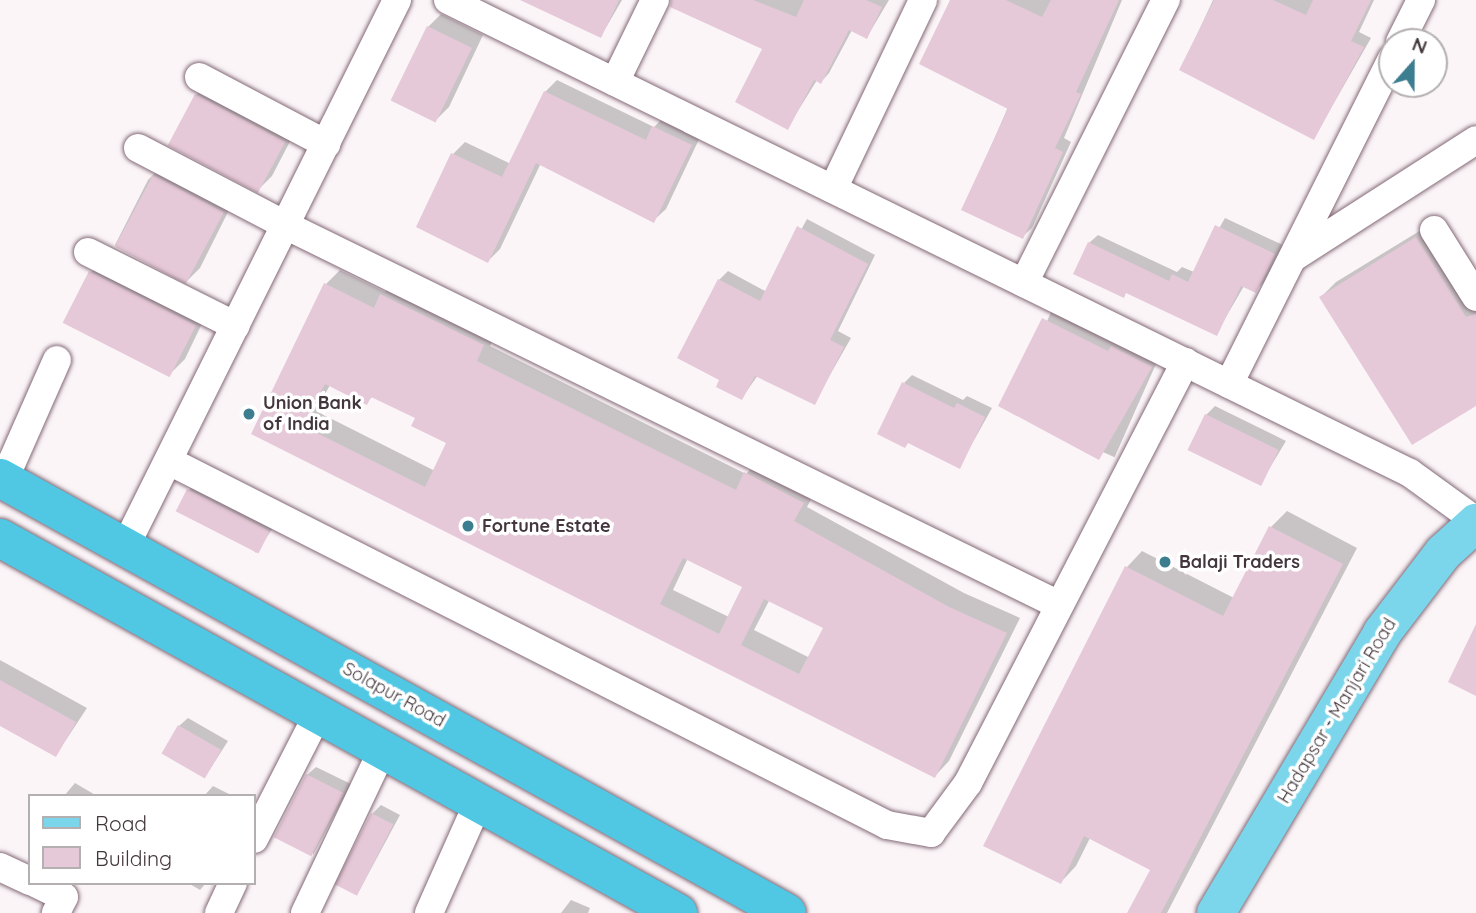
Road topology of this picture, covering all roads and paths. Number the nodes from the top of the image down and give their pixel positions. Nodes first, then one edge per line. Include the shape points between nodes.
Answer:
1 (397, 0) edge
2 (448, 0) edge
3 (655, 0) edge
4 (923, 0) edge
5 (1166, 0) edge
6 (1421, 0) edge
7 (1407, 28) edge
8 (199, 76) dead end
9 (615, 82) junction
10 (1378, 86) edge
11 (1476, 139) edge
12 (326, 144) junction
13 (138, 148) dead end
14 (833, 189) junction
15 (285, 225) junction
16 (1434, 230) dead end
17 (88, 252) dead end
18 (1292, 258) junction
19 (1024, 284) junction
20 (1476, 297) edge
21 (236, 326) junction
22 (57, 360) dead end
23 (1185, 362) junction
24 (1229, 384) junction
25 (169, 461) junction
26 (2, 479) edge
27 (1476, 522) edge
28 (0, 538) edge
29 (125, 547) junction
30 (1059, 606) junction
31 (318, 714) junction
32 (383, 750) junction
33 (477, 805) junction
34 (256, 835) edge
35 (0, 867) edge
36 (28, 880) edge
37 (39, 885) edge
38 (232, 885) edge
39 (56, 913) edge
40 (219, 913) edge
41 (305, 913) edge
42 (429, 913) edge
43 (678, 913) edge
44 (787, 913) edge
45 (1217, 913) edge

1 - 12 street
2 - 9 street
3 - 9 street
4 - 14 street
5 - 19 street
6 - 7 street
8 - 12 street
9 - 14 street
10 - 18 street
11 - 18 street
12 - 15 street
13 - 15 street
14 - 19 street
15 - 21 street
15 - 30 street
16 - 20 street
17 - 21 street
18 - 24 street
19 - 23 street
21 - 25 street
22 - 26 street
23 - 24 street
23 - 30 street
24 - 27 street via 1410,473
25 - 29 street
25 - 30 street via 887,825 931,833 968,783
26 - 29 highway, Solapur Road
27 - 45 main road, Hadapsar - Manjari Road via 1443,553 1382,633
28 - 31 highway
29 - 44 highway, Solapur Road
31 - 32 highway
31 - 34 street
32 - 33 highway
32 - 41 street
33 - 42 street
33 - 43 highway
35 - 36 street
37 - 39 street via 64,897
38 - 40 street

